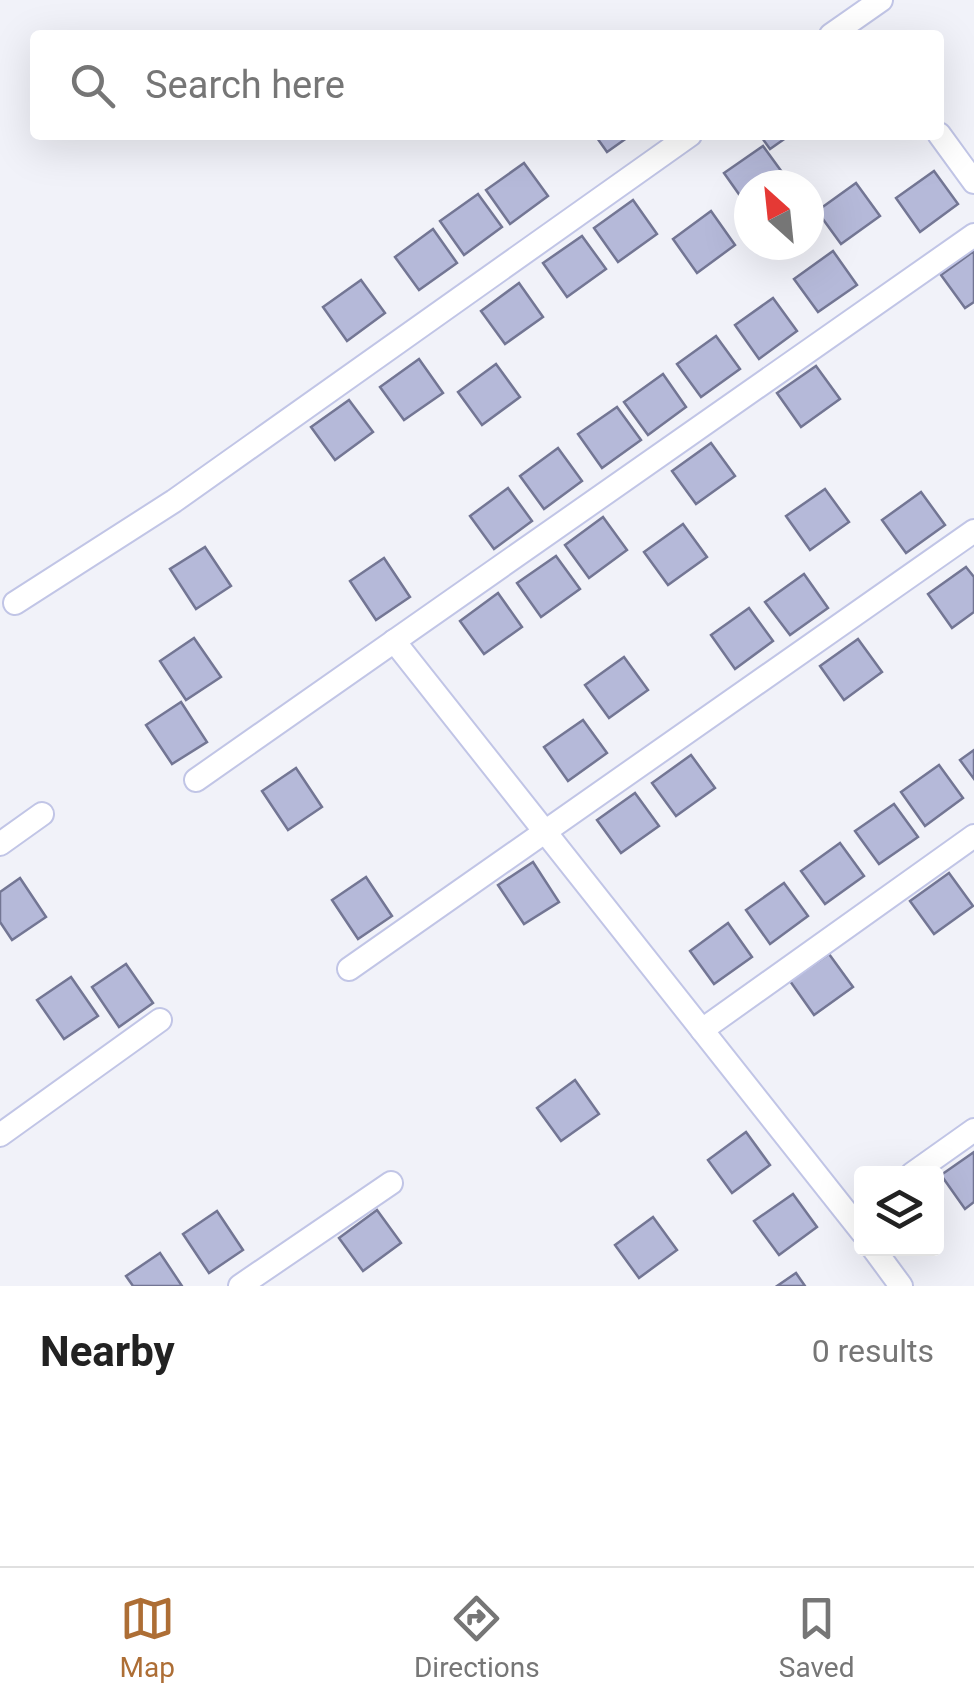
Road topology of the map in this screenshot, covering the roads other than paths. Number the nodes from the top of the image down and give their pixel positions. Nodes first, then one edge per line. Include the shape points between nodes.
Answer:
1 (881, 0) edge
2 (861, 27) edge
3 (683, 140) edge
4 (943, 140) edge
5 (974, 182) edge
6 (974, 235) edge
7 (974, 530) edge
8 (15, 603) dead end
9 (394, 641) junction
10 (196, 780) dead end
11 (42, 814) dead end
12 (545, 832) junction
13 (974, 836) edge
14 (0, 844) edge
15 (349, 969) dead end
16 (160, 1020) dead end
17 (702, 1030) junction
18 (974, 1130) edge
19 (0, 1135) edge
20 (923, 1166) edge
21 (391, 1184) dead end
22 (854, 1214) edge
23 (879, 1256) edge
24 (240, 1286) edge
25 (901, 1286) edge

1 - 2 street
3 - 8 street via 174,501
4 - 5 street
6 - 9 street
7 - 12 street
9 - 10 street
9 - 12 street
11 - 14 street
12 - 15 street
12 - 17 street
13 - 17 street
16 - 19 street
17 - 22 street
18 - 20 street
21 - 24 street
23 - 25 street

